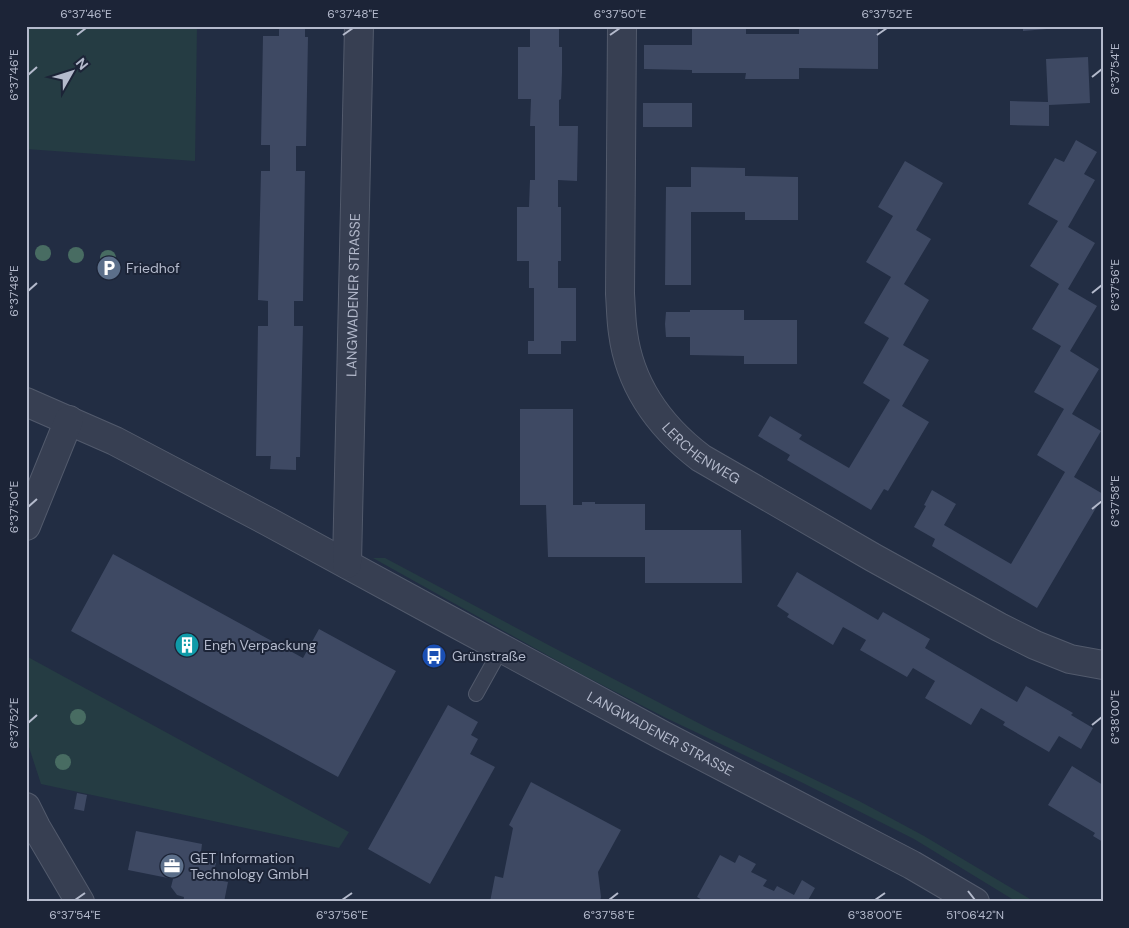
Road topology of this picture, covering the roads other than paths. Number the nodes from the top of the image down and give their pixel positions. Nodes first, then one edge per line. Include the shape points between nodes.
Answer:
1 (358, 26) edge
2 (622, 26) edge
3 (26, 402) edge
4 (69, 420) junction
5 (26, 526) edge
6 (347, 564) junction
7 (501, 649) junction
8 (1103, 665) edge
9 (476, 694) dead end
10 (26, 806) edge
11 (80, 902) edge
12 (975, 902) edge

1 - 6 street, LANGWADENER STRASSE
2 - 8 street, LERCHENWEG via 621,320 630,364 654,412 701,458 882,563 1035,645 1070,659
3 - 4 street, LANGWADENER STRASSE
4 - 5 street
4 - 6 street, LANGWADENER STRASSE
6 - 7 street, LANGWADENER STRASSE
7 - 9 lane
7 - 12 street, LANGWADENER STRASSE via 862,838
10 - 11 street

